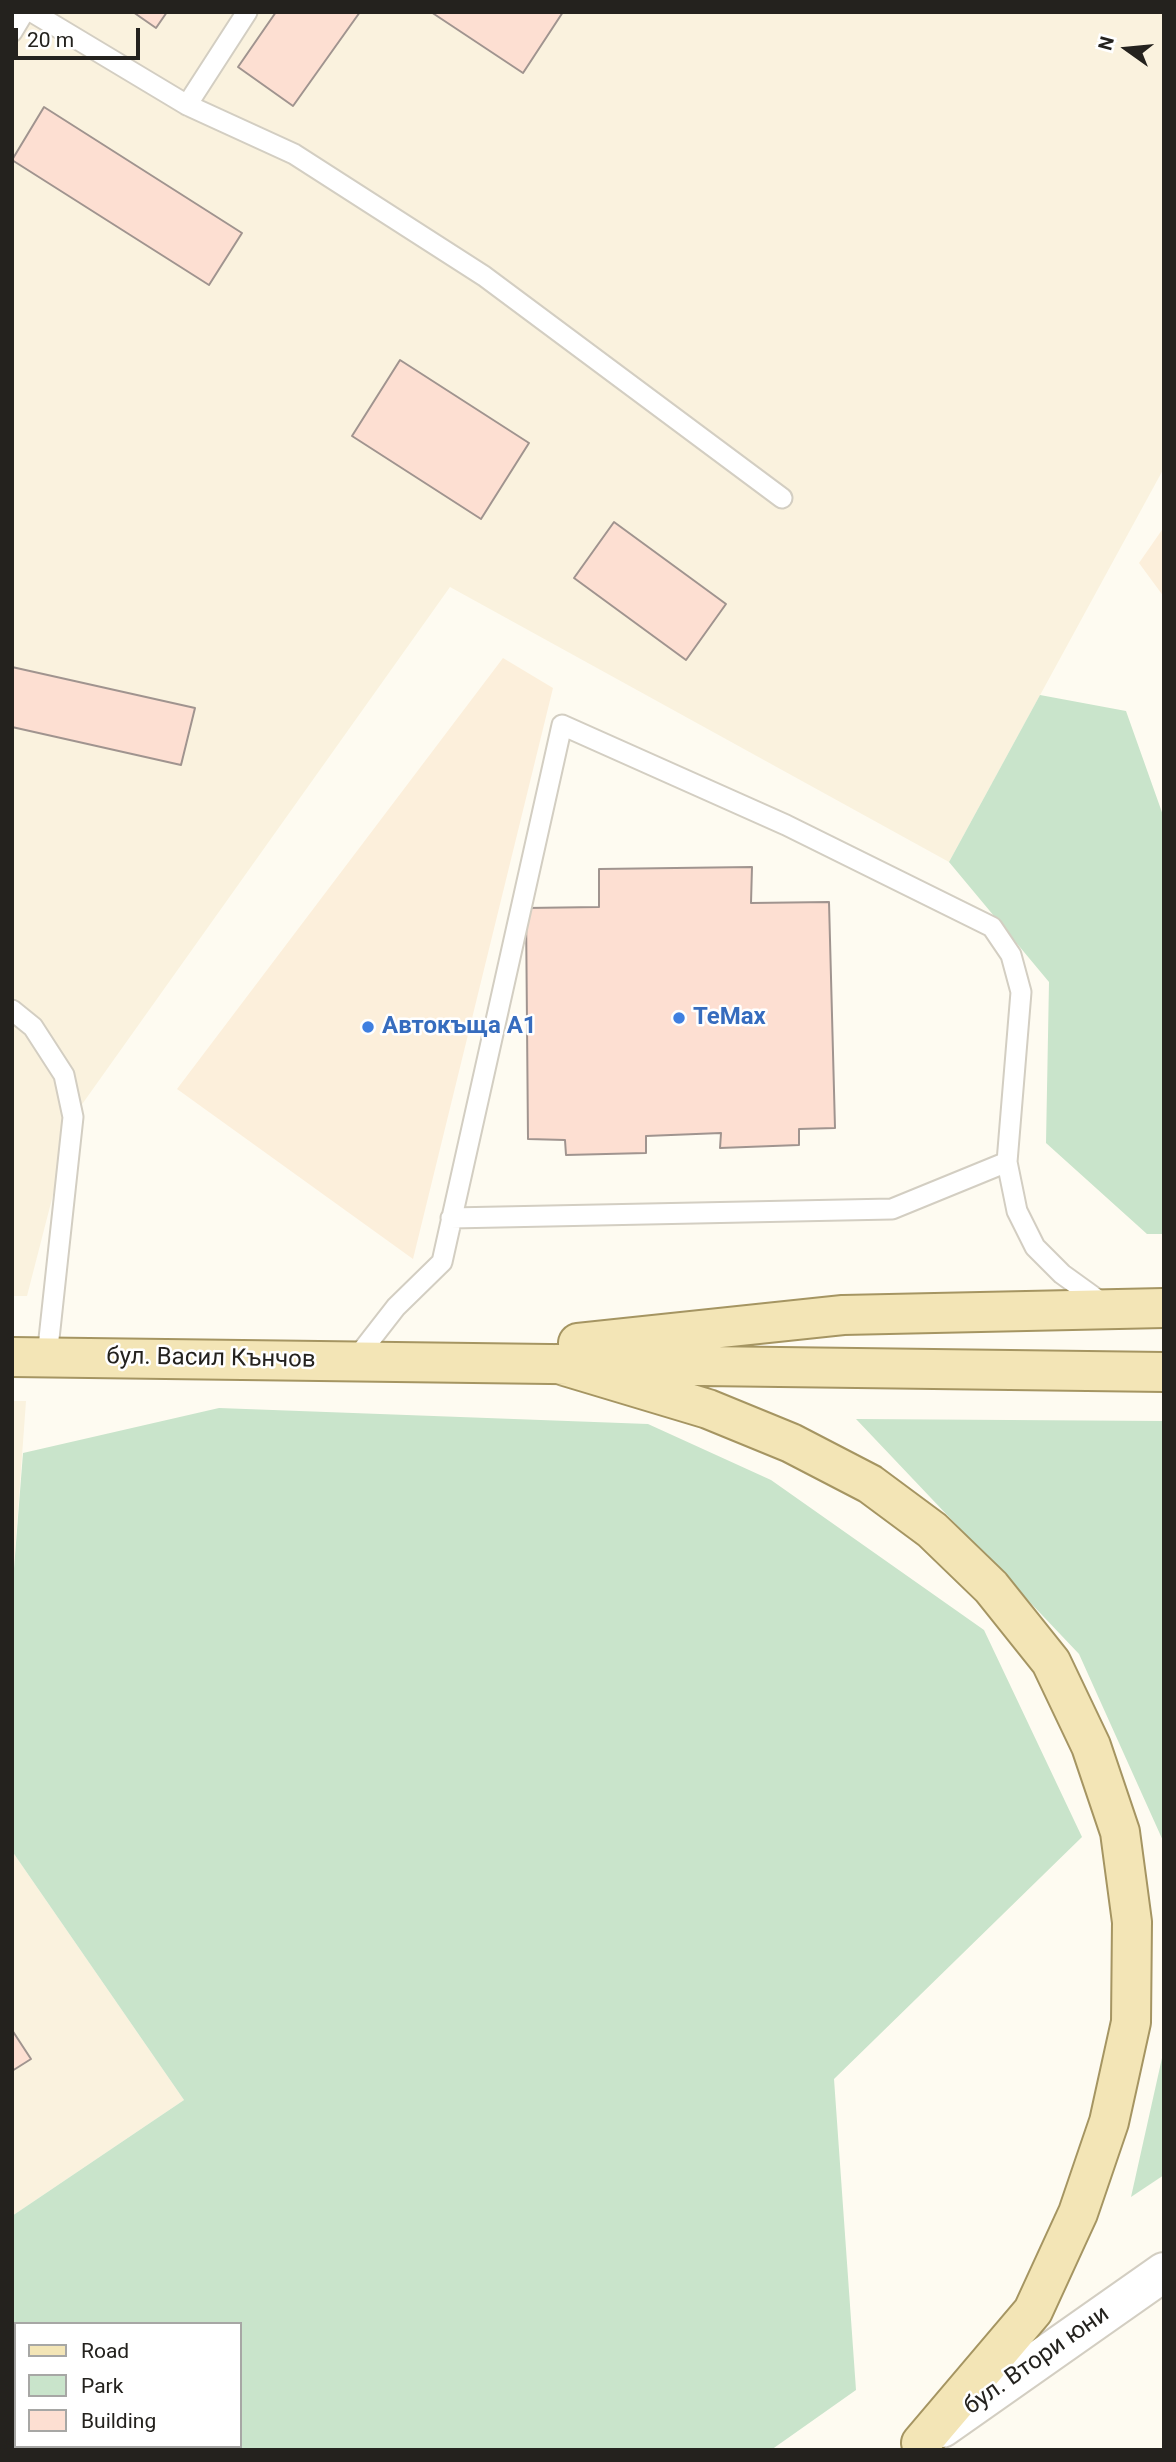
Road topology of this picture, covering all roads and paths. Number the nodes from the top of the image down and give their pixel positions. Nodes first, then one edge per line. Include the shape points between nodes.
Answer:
1 (24, 12) edge
2 (32, 12) edge
3 (247, 12) edge
4 (12, 32) edge
5 (187, 105) junction
6 (782, 498) dead end
7 (12, 1010) edge
8 (1007, 1162) junction
9 (451, 1218) junction
10 (1164, 1308) edge
11 (1112, 1310) junction
12 (30, 1357) edge
13 (354, 1361) junction
14 (409, 1362) junction
15 (558, 1364) junction
16 (1164, 1373) edge
17 (1164, 2272) edge
18 (916, 2446) edge

1 - 4 lane
2 - 5 lane
3 - 5 lane
5 - 6 lane via 294,154 484,276
7 - 12 lane via 33,1027 64,1075 73,1117
8 - 9 lane via 892,1209
8 - 9 lane via 1021,992 1010,955 992,928 786,825 562,725
8 - 11 lane via 1017,1211 1035,1247 1062,1274
9 - 13 lane via 442,1262 396,1307
10 - 11 main road
11 - 14 main road via 844,1315
12 - 13 main road, бул. Васил Кънчов
13 - 14 main road, бул. Васил Кънчов
14 - 15 main road
15 - 16 main road
15 - 18 main road via 708,1409 791,1443 870,1484 932,1530 991,1587 1051,1662 1091,1746 1120,1832 1132,1922 1131,2022 1109,2122 1078,2213 1033,2311
17 - 18 street, бул. Втори юни

